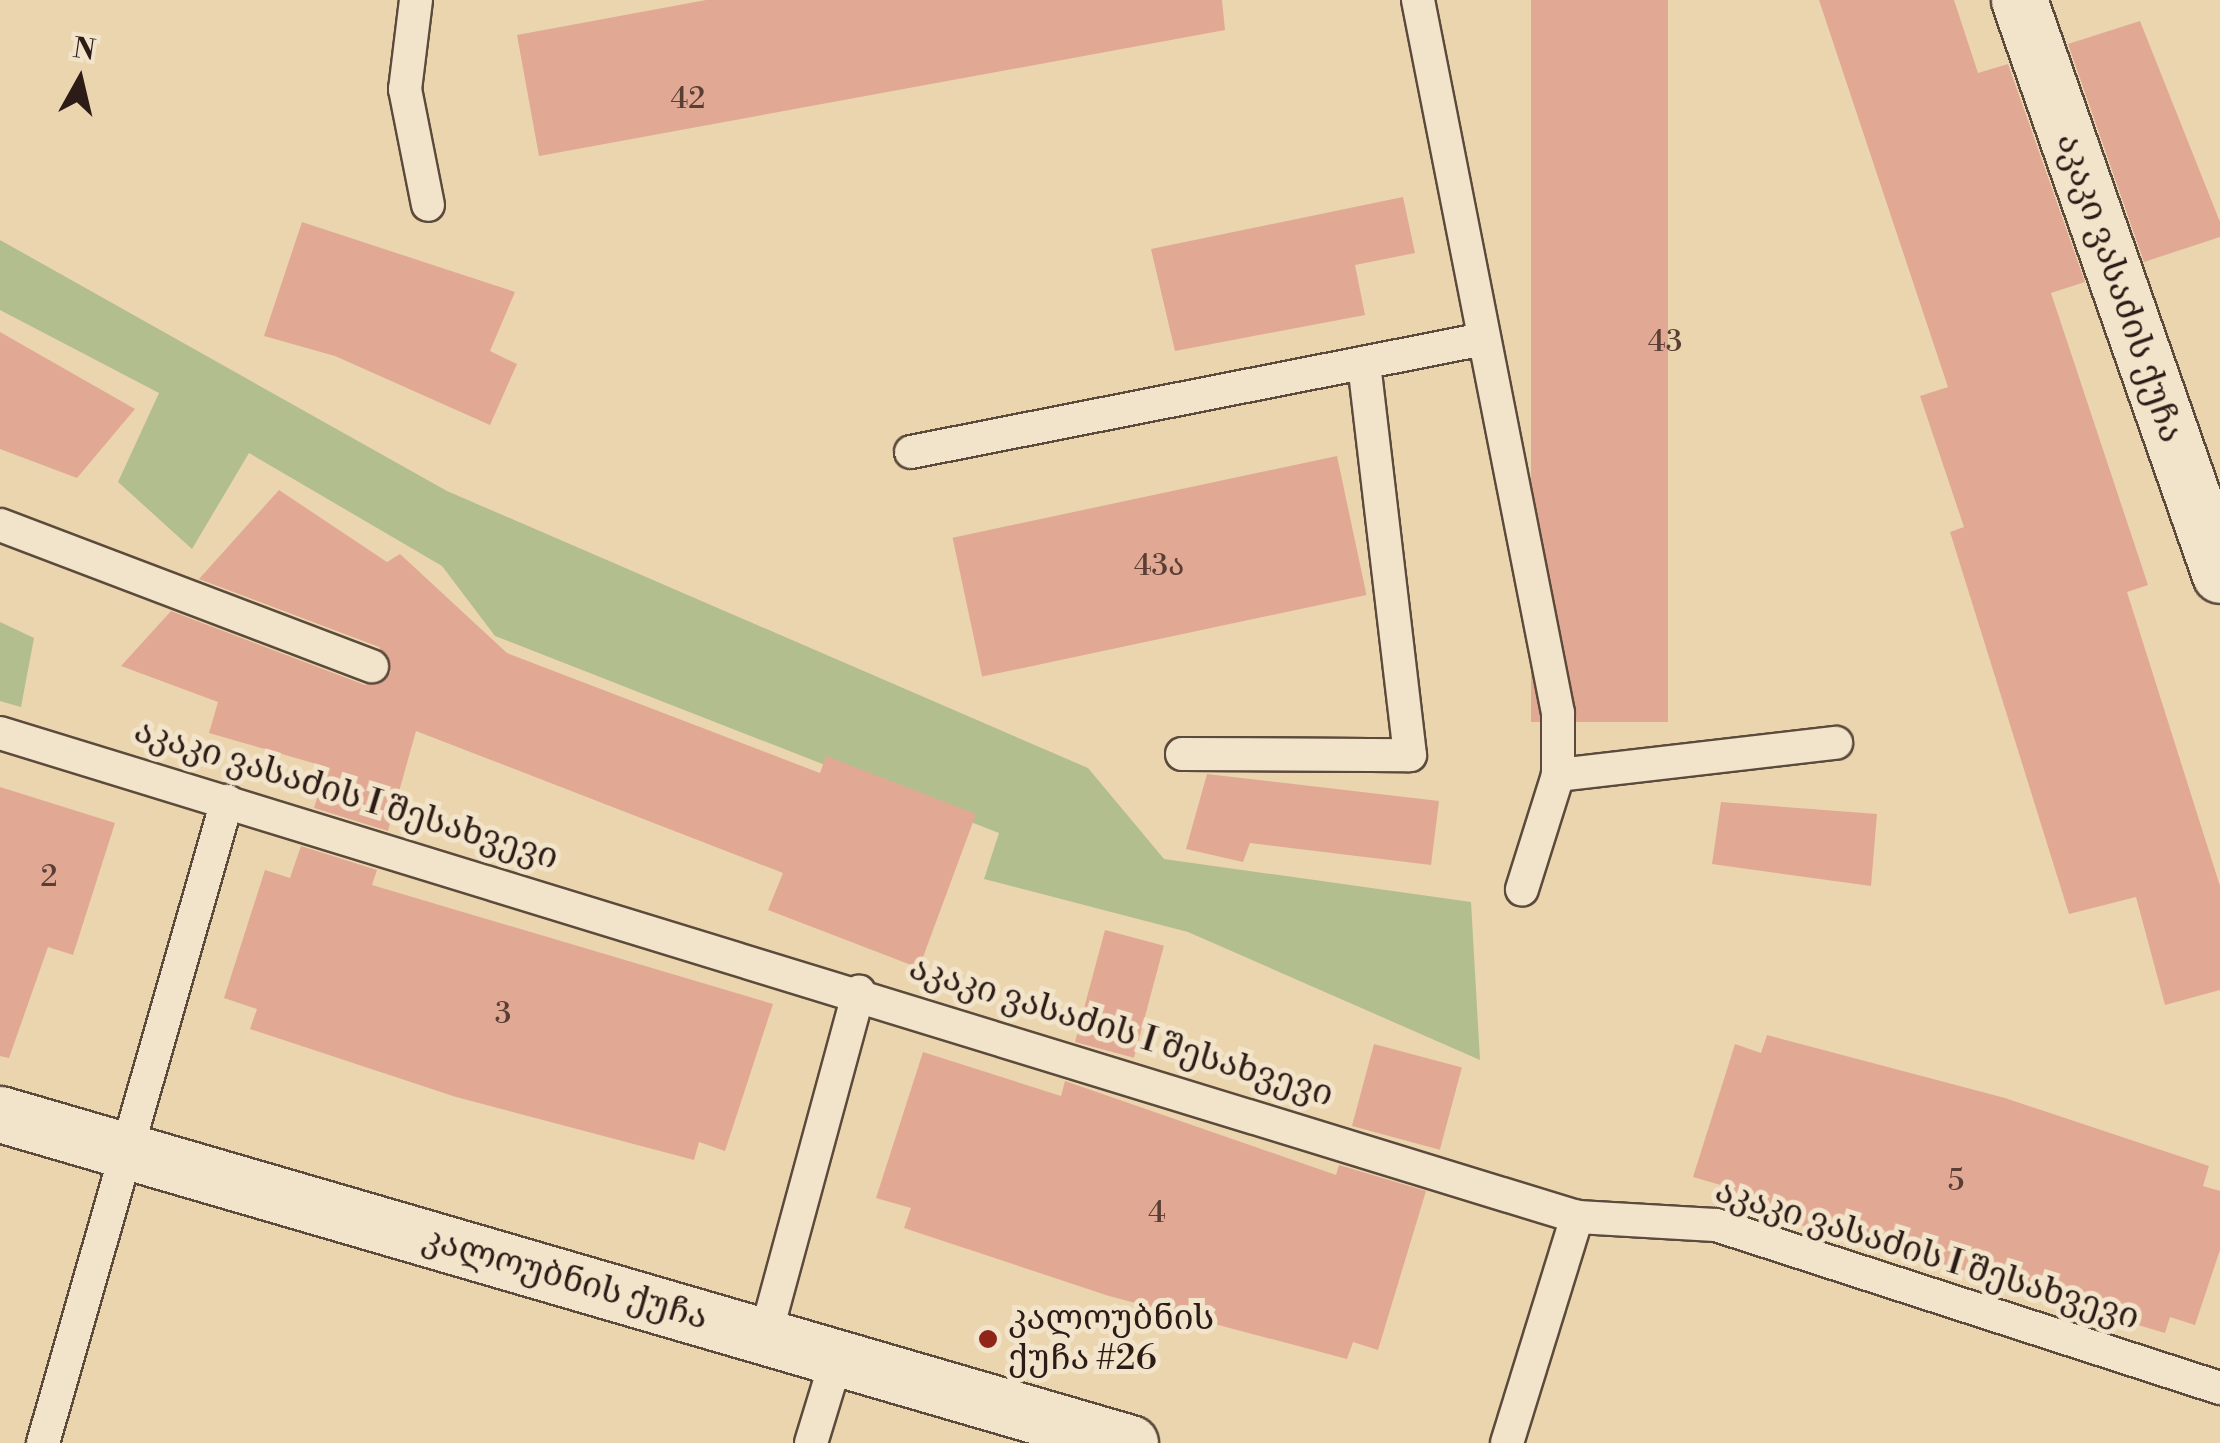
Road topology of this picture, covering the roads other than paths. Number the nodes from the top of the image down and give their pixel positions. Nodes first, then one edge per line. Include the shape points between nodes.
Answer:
1 (416, 0) edge
2 (1418, 0) edge
3 (2019, 0) edge
4 (428, 206) dead end
5 (1484, 339) junction
6 (1364, 363) junction
7 (911, 452) dead end
8 (0, 525) edge
9 (2220, 575) edge
10 (372, 666) dead end
11 (0, 733) edge
12 (1836, 743) dead end
13 (1182, 754) dead end
14 (1558, 775) junction
15 (227, 801) junction
16 (1522, 888) dead end
17 (858, 992) junction
18 (0, 1114) edge
19 (122, 1150) junction
20 (1576, 1216) junction
21 (765, 1337) junction
22 (837, 1358) junction
23 (2220, 1388) edge
24 (43, 1443) edge
25 (811, 1443) edge
26 (1130, 1443) edge
27 (1508, 1443) edge

1 - 4 lane via 405,88
2 - 5 lane
3 - 9 street, აკაკი ვასაძის ქუჩა
5 - 6 lane
5 - 14 lane via 1558,713
6 - 7 lane
6 - 13 lane via 1410,756
8 - 10 lane
11 - 15 lane, აკაკი ვასაძის I შესახვევი
12 - 14 lane
14 - 16 lane
15 - 17 lane, აკაკი ვასაძის I შესახვევი
15 - 19 lane
17 - 20 lane, აკაკი ვასაძის I შესახვევი
17 - 21 lane
18 - 19 street, კალოუბნის ქუჩა
19 - 21 street, კალოუბნის ქუჩა
19 - 24 lane
20 - 23 lane, აკაკი ვასაძის I შესახვევი via 1716,1225
20 - 27 lane
21 - 22 street, კალოუბნის ქუჩა
22 - 25 lane
22 - 26 street, კალოუბნის ქუჩა

